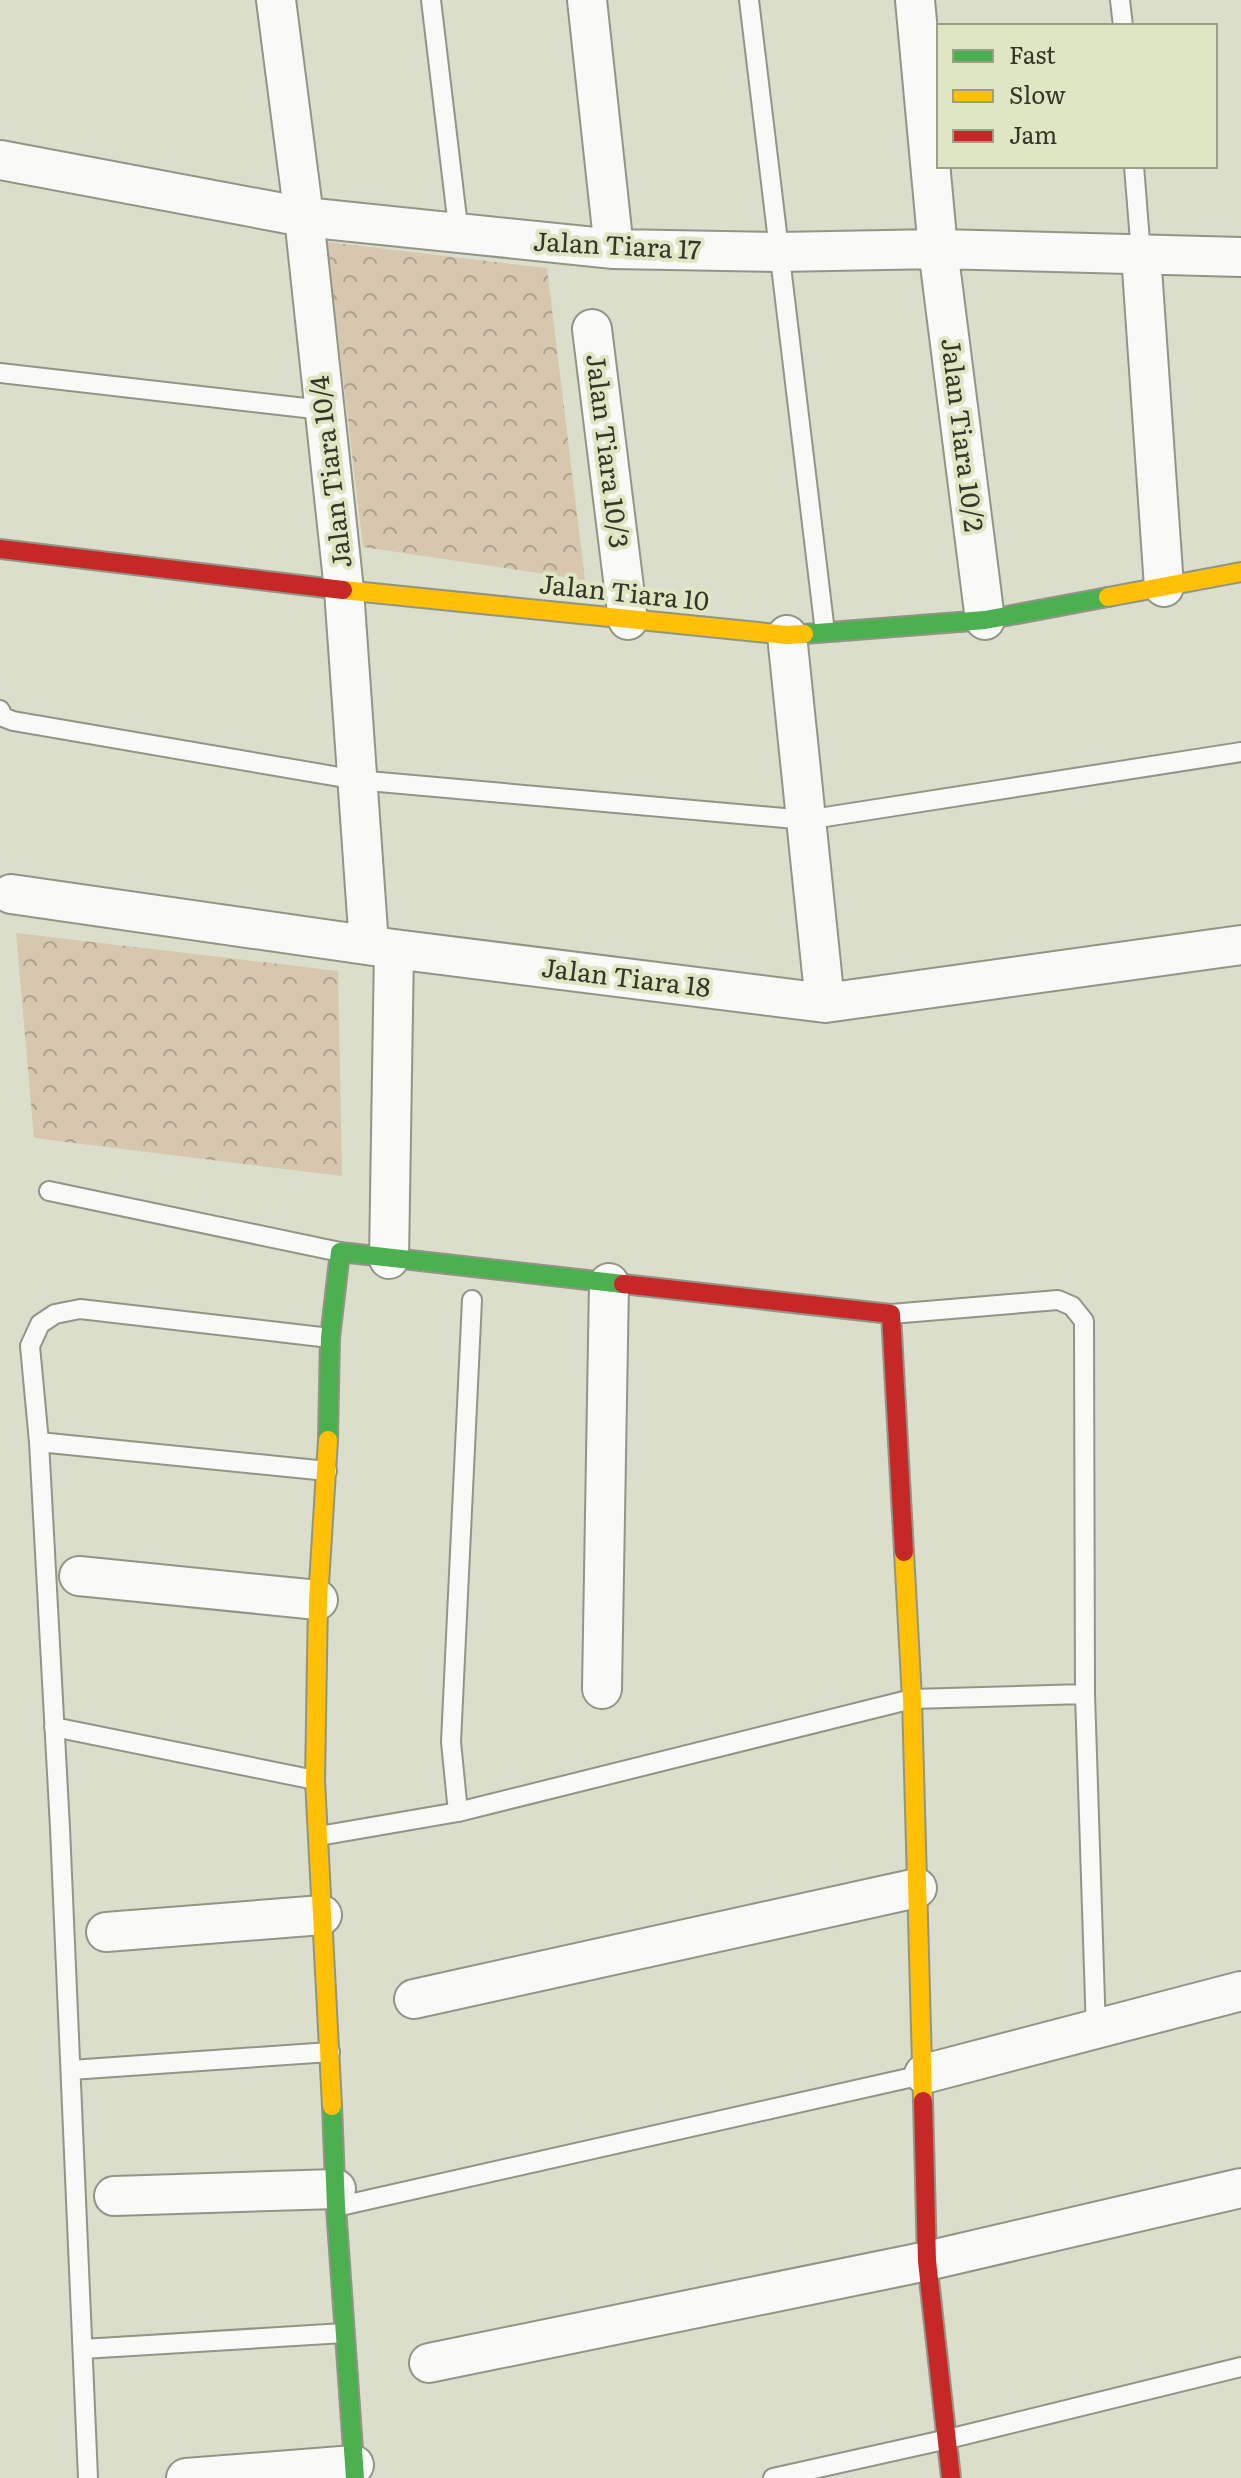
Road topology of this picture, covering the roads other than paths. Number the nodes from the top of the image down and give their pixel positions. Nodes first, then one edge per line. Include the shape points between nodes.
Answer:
1 (276, 0) edge
2 (431, 0) edge
3 (587, 0) edge
4 (749, 0) edge
5 (915, 0) edge
6 (1120, 0) edge
7 (1123, 24) edge
8 (0, 160) edge
9 (1134, 168) edge
10 (304, 217) junction
11 (459, 235) junction
12 (614, 249) junction
13 (938, 249) junction
14 (778, 252) junction
15 (1141, 254) junction
16 (1241, 257) edge
17 (592, 329) dead end
18 (0, 373) edge
19 (323, 410) junction
20 (0, 549) edge
21 (1241, 572) edge
22 (1164, 587) junction
23 (344, 590) junction
24 (628, 620) junction
25 (985, 620) junction
26 (825, 632) junction
27 (787, 635) junction
28 (0, 710) edge
29 (1241, 752) edge
30 (357, 780) junction
31 (806, 820) junction
32 (11, 894) dead end
33 (1241, 945) edge
34 (382, 947) junction
35 (825, 1003) junction
36 (49, 1191) dead end
37 (340, 1252) junction
38 (389, 1259) junction
39 (609, 1283) junction
40 (472, 1300) dead end
41 (891, 1314) junction
42 (330, 1338) junction
43 (39, 1442) junction
44 (327, 1471) junction
45 (79, 1576) dead end
46 (318, 1600) junction
47 (602, 1689) dead end
48 (1085, 1694) junction
49 (912, 1699) junction
50 (54, 1727) junction
51 (315, 1780) junction
52 (458, 1812) junction
53 (319, 1836) junction
54 (917, 1888) junction
55 (322, 1915) junction
56 (106, 1932) dead end
57 (1241, 1991) edge
58 (414, 1999) dead end
59 (1096, 2031) junction
60 (330, 2052) junction
61 (71, 2070) junction
62 (924, 2074) junction
63 (1241, 2188) edge
64 (114, 2196) dead end
65 (336, 2198) junction
66 (927, 2261) junction
67 (344, 2333) junction
68 (83, 2349) junction
69 (429, 2363) dead end
70 (1241, 2367) edge
71 (948, 2439) junction
72 (354, 2472) edge
73 (88, 2478) edge
74 (186, 2478) edge
75 (773, 2478) edge
76 (951, 2478) edge

1 - 10 street, Jalan Tiara 10/4
2 - 11 lane
3 - 12 street
4 - 14 lane
5 - 13 street, Jalan Tiara 10/2
6 - 7 lane
8 - 10 street, Jalan Tiara 17
9 - 15 lane
10 - 11 street, Jalan Tiara 17
10 - 19 street, Jalan Tiara 10/4
11 - 12 street, Jalan Tiara 17
12 - 14 street, Jalan Tiara 17
13 - 14 street, Jalan Tiara 17
13 - 15 street, Jalan Tiara 17
13 - 25 street, Jalan Tiara 10/2
14 - 26 lane
15 - 16 street, Jalan Tiara 17
15 - 22 street
17 - 24 street, Jalan Tiara 10/3
18 - 19 lane
19 - 23 street, Jalan Tiara 10/4
20 - 23 street, Jalan Tiara 10
21 - 22 street, Jalan Tiara 10
22 - 25 street, Jalan Tiara 10
23 - 24 street, Jalan Tiara 10
23 - 30 street, Jalan Tiara 10/4
24 - 27 street, Jalan Tiara 10
25 - 26 street, Jalan Tiara 10
26 - 27 street, Jalan Tiara 10
27 - 31 street
28 - 30 lane via 13,721
29 - 31 lane
30 - 31 lane
30 - 34 street, Jalan Tiara 10/4
31 - 35 street
32 - 34 street, Jalan Tiara 18
33 - 35 street, Jalan Tiara 18
34 - 35 street, Jalan Tiara 18
34 - 38 street, Jalan Tiara 10/4
36 - 37 lane
37 - 38 street
37 - 42 street
38 - 39 street
39 - 41 street
39 - 47 street
40 - 52 lane via 451,1742
41 - 48 lane via 1058,1300 1072,1306 1084,1321
41 - 49 street
42 - 43 lane via 80,1309 55,1314 40,1324 30,1346
42 - 44 street
43 - 44 lane
43 - 50 lane
44 - 46 street
45 - 46 street
46 - 51 street
48 - 49 lane
48 - 59 lane
49 - 52 lane
49 - 54 street
50 - 51 lane
50 - 61 lane
51 - 53 street
52 - 53 lane
53 - 55 street
54 - 58 street
54 - 62 street
55 - 56 street
55 - 60 street
57 - 59 street
59 - 62 street
60 - 61 lane
60 - 65 street
61 - 68 lane
62 - 65 lane
62 - 66 street
63 - 66 street
64 - 65 street
65 - 67 street
66 - 69 street
66 - 71 street
67 - 68 lane
67 - 72 street
68 - 73 lane
70 - 71 lane
71 - 75 lane
71 - 76 street
72 - 74 street

